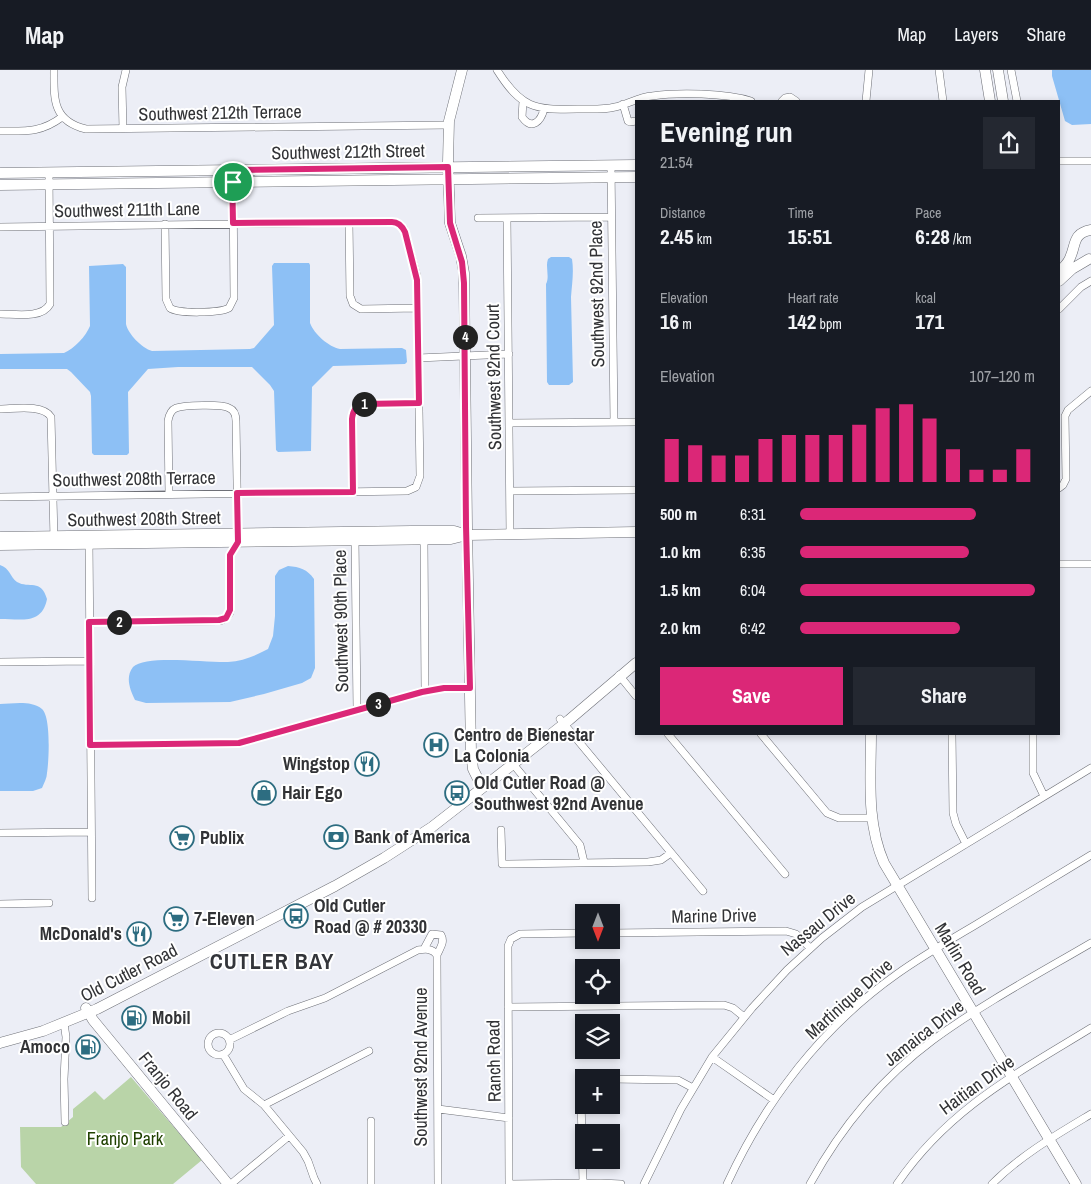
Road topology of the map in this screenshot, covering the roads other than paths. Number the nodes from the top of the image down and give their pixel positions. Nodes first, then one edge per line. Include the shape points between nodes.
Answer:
1 (54, 70) edge
2 (126, 70) edge
3 (462, 70) edge
4 (497, 70) edge
5 (869, 70) edge
6 (939, 70) edge
7 (985, 70) edge
8 (998, 70) edge
9 (1011, 70) edge
10 (711, 98) edge
11 (725, 98) edge
12 (639, 100) edge
13 (742, 100) edge
14 (783, 100) edge
15 (794, 100) edge
16 (866, 100) edge
17 (943, 100) edge
18 (990, 100) edge
19 (1003, 100) edge
20 (1018, 100) edge
21 (523, 101) junction
22 (635, 101) edge
23 (623, 104) junction
24 (544, 109) junction
25 (62, 117) junction
26 (635, 121) edge
27 (448, 125) junction
28 (123, 129) junction
29 (0, 131) edge
30 (1091, 161) edge
31 (1060, 162) edge
32 (611, 165) junction
33 (635, 165) edge
34 (448, 167) junction
35 (232, 170) junction
36 (49, 172) junction
37 (0, 173) edge
38 (611, 177) junction
39 (635, 177) edge
40 (448, 179) junction
41 (233, 182) junction
42 (49, 184) junction
43 (0, 185) edge
44 (611, 217) junction
45 (478, 218) dead end
46 (507, 218) junction
47 (349, 222) junction
48 (233, 223) junction
49 (165, 224) junction
50 (50, 226) junction
51 (0, 227) edge
52 (1090, 230) edge
53 (1074, 244) junction
54 (1090, 259) edge
55 (1060, 271) edge
56 (1060, 280) edge
57 (1091, 281) edge
58 (418, 308) junction
59 (1060, 308) edge
60 (0, 314) edge
61 (509, 354) junction
62 (465, 356) junction
63 (418, 358) junction
64 (1091, 391) edge
65 (419, 403) junction
66 (0, 409) edge
67 (1062, 413) edge
68 (614, 422) junction
69 (635, 422) edge
70 (509, 423) junction
71 (1062, 473) edge
72 (1060, 487) edge
73 (635, 490) edge
74 (510, 491) junction
75 (353, 492) junction
76 (237, 493) junction
77 (169, 494) junction
78 (0, 496) edge
79 (53, 496) junction
80 (635, 532) edge
81 (510, 535) junction
82 (355, 536) junction
83 (467, 536) junction
84 (0, 537) edge
85 (238, 538) junction
86 (424, 539) junction
87 (54, 540) junction
88 (88, 540) junction
89 (222, 542) junction
90 (0, 545) edge
91 (230, 555) junction
92 (1060, 564) edge
93 (1091, 564) edge
94 (89, 622) junction
95 (635, 659) edge
96 (89, 661) junction
97 (0, 662) edge
98 (635, 664) edge
99 (619, 675) junction
100 (470, 688) junction
101 (425, 691) junction
102 (635, 695) edge
103 (357, 710) junction
104 (562, 722) junction
105 (669, 735) edge
106 (762, 735) edge
107 (871, 735) edge
108 (952, 735) edge
109 (1033, 735) edge
110 (90, 745) junction
111 (513, 764) junction
112 (1091, 768) edge
113 (481, 785) junction
114 (1044, 796) junction
115 (871, 818) junction
116 (501, 830) dead end
117 (91, 832) junction
118 (0, 833) edge
119 (966, 844) junction
120 (672, 853) junction
121 (1091, 855) edge
122 (382, 856) junction
123 (584, 862) junction
124 (785, 874) dead end
125 (328, 882) junction
126 (897, 885) junction
127 (703, 891) dead end
128 (322, 892) junction
129 (92, 898) dead end
130 (49, 903) dead end
131 (0, 904) edge
132 (263, 919) junction
133 (575, 933) edge
134 (620, 933) edge
135 (1091, 943) edge
136 (810, 948) junction
137 (424, 949) junction
138 (935, 949) junction
139 (435, 953) junction
140 (508, 1007) junction
141 (87, 1010) junction
142 (974, 1013) junction
143 (744, 1017) junction
144 (64, 1023) junction
145 (1091, 1028) edge
146 (2, 1040) edge
147 (229, 1040) junction
148 (369, 1051) dead end
149 (223, 1054) junction
150 (712, 1057) junction
151 (1012, 1076) junction
152 (620, 1079) edge
153 (693, 1088) junction
154 (774, 1100) junction
155 (264, 1105) junction
156 (438, 1109) junction
157 (582, 1114) edge
158 (1091, 1114) edge
159 (509, 1118) junction
160 (371, 1121) dead end
161 (65, 1122) dead end
162 (289, 1136) junction
163 (1049, 1139) junction
164 (583, 1183) edge
165 (230, 1184) edge
166 (317, 1184) edge
167 (371, 1184) edge
168 (438, 1184) edge
169 (509, 1184) edge
170 (621, 1184) edge
171 (644, 1184) edge
172 (727, 1184) edge
173 (810, 1184) edge
174 (897, 1184) edge
175 (992, 1184) edge
176 (1076, 1184) edge

1 - 25 street via 55,98
2 - 28 street via 122,87
3 - 27 street
4 - 21 street via 512,92
5 - 16 street
6 - 17 street
7 - 18 street
8 - 19 street
9 - 20 street
10 - 11 street
10 - 12 street via 654,95
11 - 13 street
14 - 15 street via 790,97
21 - 24 street
21 - 24 street via 521,114 525,121 540,121
22 - 23 street
23 - 24 street via 600,109
23 - 26 street via 628,120
25 - 28 street, Southwest 212th Terrace via 86,129
25 - 29 street via 40,129
27 - 28 street, Southwest 212th Terrace
27 - 34 street
30 - 31 street
32 - 33 street, Southwest 212th Street
32 - 34 street, Southwest 212th Street
32 - 38 street, Southwest 92nd Place
34 - 35 street, Southwest 212th Street
34 - 40 street
35 - 36 street, Southwest 212th Street
35 - 41 street
36 - 37 street, Southwest 212th Street
36 - 42 street
38 - 39 street, Southwest 212th Street
38 - 40 street, Southwest 212th Street
38 - 44 street, Southwest 92nd Place
40 - 41 street, Southwest 212th Street
40 - 62 street via 450,223 464,270
41 - 42 street, Southwest 212th Street
41 - 48 street
42 - 43 street, Southwest 212th Street
42 - 50 street
44 - 46 street
44 - 68 street, Southwest 92nd Place
45 - 46 street
46 - 61 street, Southwest 92nd Court
47 - 48 street, Southwest 211th Lane
47 - 58 street, Southwest 211th Lane via 392,222 402,227 416,269
47 - 58 street via 350,296 353,304 361,309
48 - 49 street, Southwest 211th Lane
48 - 49 street via 234,298 229,308 178,312 169,307 166,299
49 - 50 street, Southwest 211th Lane
50 - 51 street, Southwest 211th Lane
50 - 60 street via 51,300 48,309 38,314
52 - 53 street via 1079,234
53 - 54 street via 1078,254
53 - 55 street via 1070,259
54 - 56 street via 1072,268
57 - 59 street
58 - 63 street
61 - 62 street
61 - 70 street, Southwest 92nd Court
62 - 63 street
62 - 83 street
63 - 65 street
64 - 67 street
65 - 75 street, Southwest 208th Terrace via 420,476 417,486 408,490
65 - 75 street via 364,404 354,410
66 - 79 street via 39,409 50,415 53,422
67 - 71 street
68 - 69 street
68 - 70 street
70 - 74 street, Southwest 92nd Court
71 - 72 street via 1065,484
73 - 74 street
74 - 81 street, Southwest 92nd Court
75 - 76 street, Southwest 208th Terrace
76 - 77 street, Southwest 208th Terrace
76 - 77 street via 236,419 231,409 223,406 185,407 172,411 168,421
76 - 85 street
77 - 79 street, Southwest 208th Terrace
78 - 79 street, Southwest 208th Terrace
79 - 87 street
80 - 81 street, Southwest 208th Street
81 - 83 street, Southwest 208th Street
82 - 83 street, Southwest 208th Street via 454,532
82 - 85 street, Southwest 208th Street
82 - 86 street, Southwest 208th Street
82 - 103 street, Southwest 90th Place
83 - 86 street, Southwest 208th Street
83 - 100 street
84 - 87 street, Southwest 208th Street
85 - 88 street, Southwest 208th Street
85 - 89 street, Southwest 208th Street
85 - 91 street
86 - 101 street
87 - 88 street, Southwest 208th Street
87 - 90 street, Southwest 208th Street
88 - 89 street, Southwest 208th Street
88 - 94 street
89 - 91 street
91 - 94 street via 230,610 224,620
92 - 93 street
94 - 96 street
95 - 99 street, Old Cutler Road
96 - 97 street
96 - 110 street
98 - 99 street, Old Cutler Road
99 - 102 street
99 - 104 street, Old Cutler Road
100 - 101 street
100 - 113 street via 472,761
101 - 103 street
103 - 110 street via 239,743
104 - 111 street, Old Cutler Road
104 - 113 street, Old Cutler Road
104 - 120 street
105 - 124 street
106 - 115 street via 827,813 839,818
107 - 115 street, Marlin Road
108 - 119 street via 953,813
109 - 114 street via 1033,773
110 - 117 street
111 - 113 street, Old Cutler Road
111 - 123 street via 580,845
112 - 114 street, Nassau Drive
113 - 122 street, Old Cutler Road via 432,827
114 - 119 street, Nassau Drive
115 - 126 street, Marlin Road via 878,848
116 - 123 street via 502,864
117 - 118 street
117 - 129 street
119 - 126 street, Nassau Drive
120 - 123 street via 656,861
120 - 127 street
121 - 138 street, Martinique Drive
122 - 125 street, Old Cutler Road
122 - 128 street, Old Cutler Road
125 - 128 street
125 - 132 street, Old Cutler Road
126 - 136 street, Nassau Drive via 862,907
126 - 138 street, Marlin Road
128 - 132 street, Old Cutler Road
130 - 131 street
132 - 141 street, Old Cutler Road
133 - 140 street, Ranch Road via 520,934 511,939 508,949
134 - 136 street, Marine Drive via 786,931 796,934
135 - 142 street, Jamaica Drive
136 - 143 street, Nassau Drive via 771,985
137 - 139 street
137 - 139 street, Southwest 92nd Avenue via 432,934 441,935 443,943
137 - 147 street via 325,998
138 - 142 street, Marlin Road
138 - 154 street, Martinique Drive via 897,974 853,1010 811,1052
139 - 156 street, Southwest 92nd Avenue
140 - 143 street via 724,1005 734,1008
140 - 159 street, Ranch Road
141 - 144 street, Old Cutler Road
141 - 146 street, Old Cutler Road
141 - 165 street, Franjo Road
142 - 151 street, Marlin Road
142 - 173 street, Jamaica Drive via 925,1046 879,1089 837,1140
143 - 150 street, Nassau Drive
144 - 146 street, Old Cutler Road
144 - 161 street
145 - 151 street, Haitian Drive
147 - 149 street via 228,1050
147 - 149 street via 221,1034 209,1040 213,1053
148 - 155 street
149 - 155 street via 244,1090
150 - 153 street, Nassau Drive
150 - 154 street
151 - 163 street, Marlin Road
151 - 174 street, Haitian Drive via 946,1126
152 - 153 street via 676,1079
153 - 171 street, Nassau Drive
154 - 172 street, Martinique Drive
155 - 162 street
156 - 159 street
156 - 168 street, Southwest 92nd Avenue
157 - 164 street
158 - 163 street
159 - 169 street, Ranch Road
160 - 167 street
162 - 165 street
162 - 166 street via 306,1156
163 - 175 street via 1019,1159
163 - 176 street, Marlin Road
164 - 169 street
164 - 170 street

